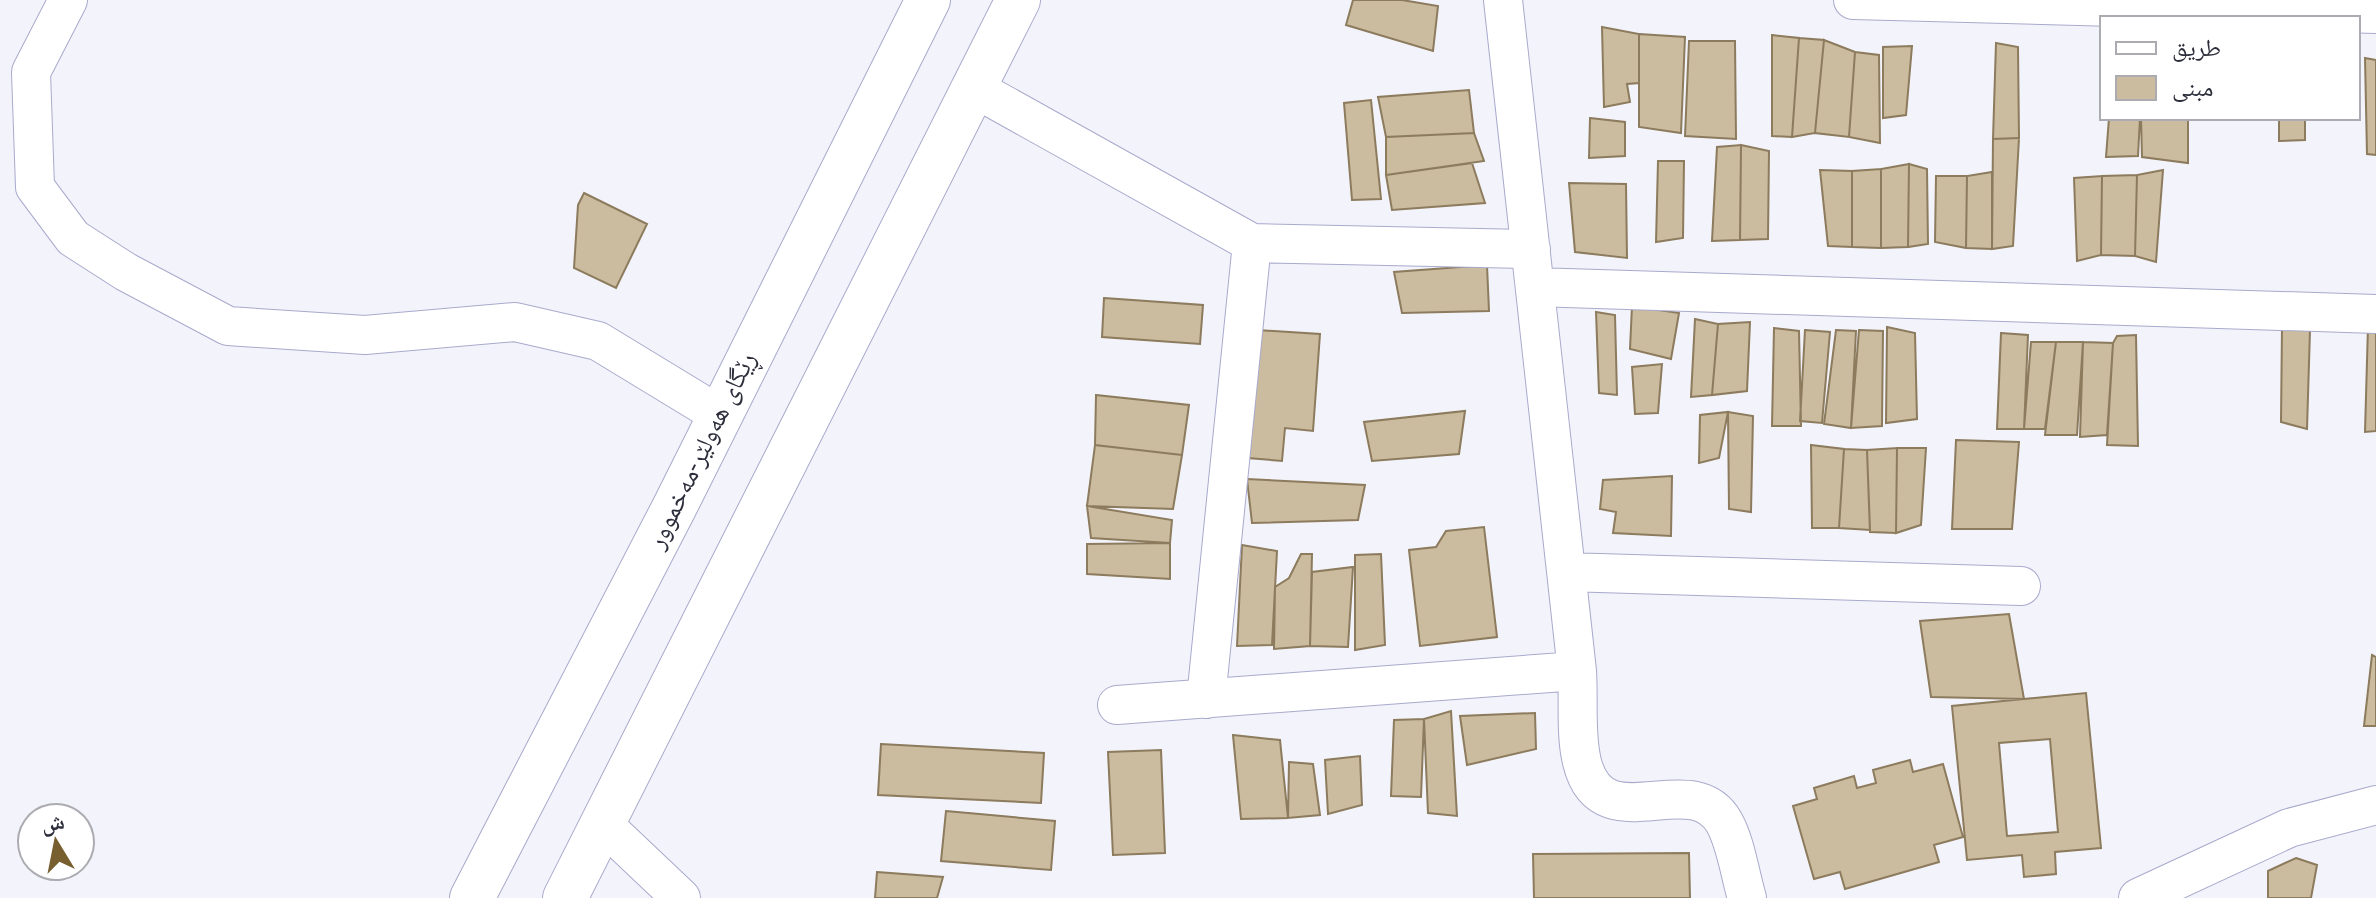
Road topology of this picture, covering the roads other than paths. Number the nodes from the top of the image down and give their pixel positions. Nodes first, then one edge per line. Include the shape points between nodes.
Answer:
1 (68, 0) edge
2 (1018, 0) edge
3 (1503, 0) edge
4 (1853, 0) edge
5 (925, 4) edge
6 (2376, 14) edge
7 (974, 88) junction
8 (1252, 243) junction
9 (1531, 249) junction
10 (1535, 287) junction
11 (2376, 314) edge
12 (718, 414) junction
13 (1566, 572) junction
14 (2021, 586) dead end
15 (1577, 671) junction
16 (1206, 699) junction
17 (1117, 705) dead end
18 (2376, 805) edge
19 (604, 825) junction
20 (472, 898) edge
21 (565, 898) edge
22 (681, 898) edge
23 (1747, 898) edge
24 (2138, 898) edge

1 - 12 street via 31,72 35,187 73,238 112,263 228,326 365,335 515,322 598,341
2 - 7 highway
3 - 9 street
4 - 6 street
5 - 12 highway, ڕێگای هەولێر-مەخموور
7 - 8 street
7 - 19 highway
8 - 9 street
8 - 16 street
9 - 10 street
10 - 11 street
10 - 13 street
12 - 20 highway, ڕێگای هەولێر-مەخموور
13 - 14 street
13 - 15 street
15 - 16 street
15 - 23 street via 1582,762 1593,787 1618,804 1686,798 1707,807 1723,821
16 - 17 street
18 - 24 street via 2289,828
19 - 21 highway
19 - 22 street

